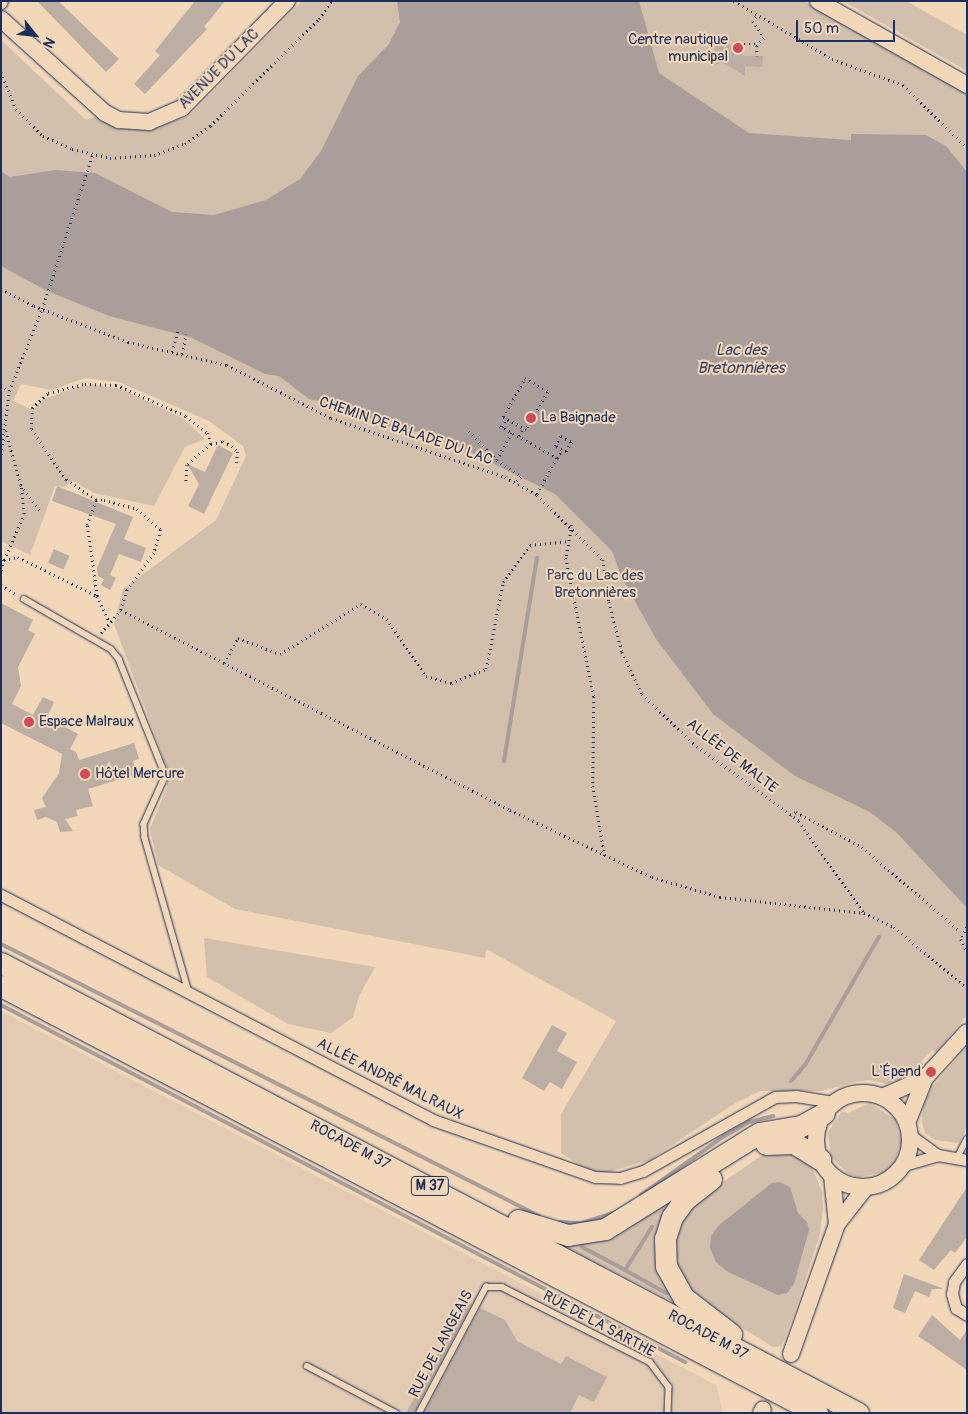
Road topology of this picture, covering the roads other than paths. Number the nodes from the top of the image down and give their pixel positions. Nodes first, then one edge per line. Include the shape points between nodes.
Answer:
1 (287, 1) edge
2 (818, 1) edge
3 (1, 19) edge
4 (967, 85) edge
5 (24, 599) road end
6 (1, 895) edge
7 (1, 963) edge
8 (1, 986) edge
9 (188, 992) junction
10 (967, 1032) edge
11 (925, 1078) junction
12 (882, 1097) junction
13 (830, 1108) junction
14 (909, 1129) junction
15 (967, 1139) edge
16 (938, 1155) junction
17 (962, 1158) edge
18 (904, 1165) junction
19 (826, 1167) junction
20 (428, 1185) junction
21 (866, 1188) junction
22 (837, 1224) junction
23 (967, 1264) edge
24 (486, 1287) joint
25 (967, 1315) edge
26 (791, 1354) dead end
27 (760, 1362) junction
28 (307, 1366) dead end
29 (781, 1394) junction
30 (396, 1413) edge
31 (419, 1413) edge
32 (668, 1413) edge
33 (798, 1413) edge
34 (817, 1413) edge
35 (858, 1413) edge

1 - 3 street, AVENUE DU LAC via 182,108 149,122 119,120 105,114
2 - 4 street
5 - 9 lane via 111,649 119,659 164,770 163,782 144,824 145,838
6 - 9 street, ALLÉE ANDRÉ MALRAUX
7 - 20 highway, ROCADE M 37 / M 37
8 - 29 highway, ROCADE M 37 / M 37
9 - 13 street, ALLÉE ANDRÉ MALRAUX via 433,1120 595,1177 620,1178 643,1171 775,1097 796,1096
10 - 11 street
11 - 12 street
11 - 14 street
12 - 13 street via 860,1093
12 - 14 street via 897,1106
13 - 19 street via 818,1128
13 - 20 highway, M 37 via 795,1128 773,1128 759,1133 619,1222 583,1235 537,1229
14 - 16 street
14 - 18 street
15 - 17 lane
16 - 17 street
16 - 18 street
18 - 21 street via 887,1180
19 - 21 street via 842,1182
19 - 22 street
19 - 27 highway, M 37 via 794,1143 767,1144 692,1192 668,1227 666,1266 676,1290 699,1312 743,1342
20 - 27 highway, ROCADE M 37 / M 37
21 - 22 street
22 - 26 street
23 - 25 street via 954,1282 952,1294 956,1308
24 - 31 lane, RUE DE LANGEAIS
24 - 32 lane, RUE DE LA SARTHE via 502,1287 650,1362 669,1387
27 - 35 highway, ROCADE M 37 / M 37
28 - 30 lane
29 - 33 highway, M 37
29 - 34 highway, ROCADE M 37 / M 37

